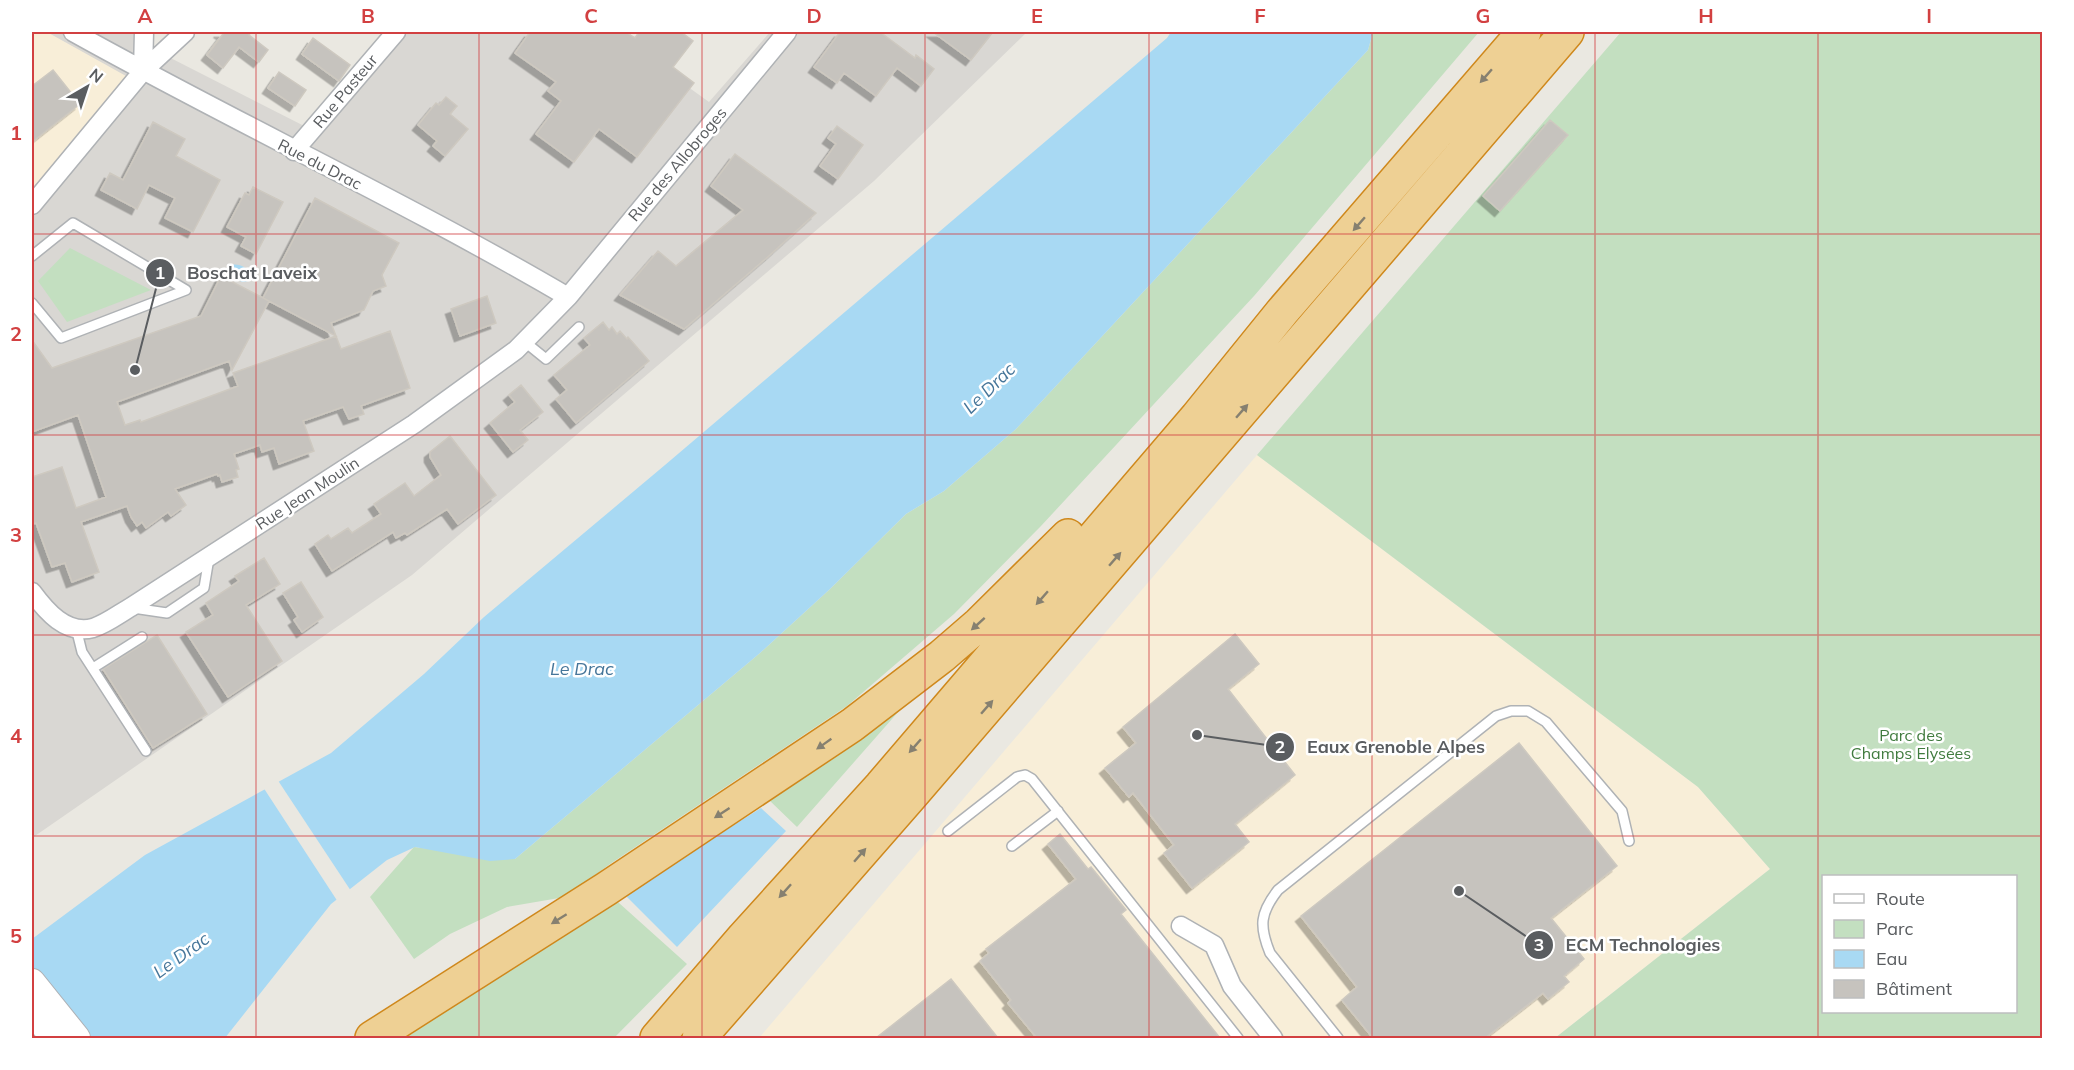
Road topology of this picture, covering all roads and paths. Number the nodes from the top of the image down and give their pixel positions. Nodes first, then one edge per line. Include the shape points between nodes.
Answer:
1 (73, 32) edge
2 (144, 32) edge
3 (185, 32) edge
4 (396, 32) edge
5 (787, 32) edge
6 (1524, 32) edge
7 (1567, 32) edge
8 (143, 71) junction
9 (294, 151) junction
10 (33, 201) edge
11 (32, 256) edge
12 (568, 297) junction
13 (32, 303) edge
14 (1282, 312) junction
15 (579, 327) dead end
16 (525, 342) junction
17 (32, 592) edge
18 (76, 628) junction
19 (142, 636) dead end
20 (93, 668) junction
21 (146, 751) dead end
22 (1058, 811) junction
23 (948, 831) dead end
24 (1629, 841) dead end
25 (1012, 846) dead end
26 (822, 899) junction
27 (1182, 926) dead end
28 (744, 937) junction
29 (32, 982) edge
30 (32, 1011) edge
31 (54, 1038) edge
32 (77, 1038) edge
33 (372, 1038) edge
34 (637, 1038) edge
35 (657, 1038) edge
36 (699, 1038) edge
37 (727, 1038) edge
38 (1238, 1038) edge
39 (1274, 1038) edge
40 (1338, 1038) edge

1 - 8 street, Rue du Drac
2 - 8 street
3 - 8 street
4 - 9 street, Rue Pasteur
5 - 12 street, Rue des Allobroges
6 -> 14 highway
26 -> 7 highway
8 - 9 street, Rue du Drac
8 - 10 street
9 - 12 street, Rue du Drac via 485,248
11 - 13 lane via 73,223 186,290 61,338
12 - 16 street, Rue Jean Moulin
14 -> 28 highway via 881,786
14 -> 33 highway via 1187,400 1057,549 933,663 771,780
15 - 16 lane via 546,359
16 - 18 street, Rue Jean Moulin via 414,424 131,607 93,628
17 - 18 street via 56,620
18 - 20 lane via 82,652
19 - 20 lane
20 - 21 lane
22 - 23 lane via 1025,775 1017,777
22 - 25 lane
22 - 38 lane
24 - 40 lane via 1622,811 1546,722 1528,711 1496,716 1278,890 1266,905 1263,923 1270,953
26 - 36 highway
26 - 37 highway via 802,944
27 - 39 street via 1214,945 1232,986
28 - 34 highway
28 - 35 highway
29 - 32 main road
30 - 31 main road

